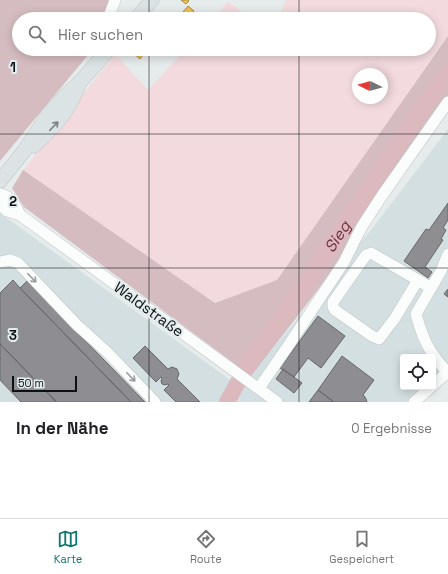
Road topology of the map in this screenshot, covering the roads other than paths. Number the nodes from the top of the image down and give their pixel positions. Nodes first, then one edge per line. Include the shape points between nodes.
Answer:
1 (115, 0) edge
2 (152, 0) edge
3 (111, 12) edge
4 (142, 12) edge
5 (97, 56) edge
6 (448, 102) edge
7 (0, 181) edge
8 (0, 194) edge
9 (0, 205) edge
10 (10, 214) edge
11 (448, 254) edge
12 (0, 262) edge
13 (418, 280) junction
14 (431, 288) junction
15 (448, 372) edge
16 (436, 382) edge
17 (258, 388) junction
18 (428, 390) edge
19 (155, 402) edge
20 (278, 402) edge
21 (414, 402) edge

1 - 3 street
2 - 4 main road
5 - 7 main road via 60,120 37,143 24,151
6 - 17 street via 381,197 361,228 344,262
8 - 10 street, Waldstraße via 14,203
9 - 10 street, Waldstraße
10 - 17 street, Waldstraße
11 - 14 street
12 -> 19 street via 10,260 18,263
13 - 13 street via 380,339 366,332 333,307 333,302 366,254 371,253
13 - 14 street
14 - 15 street via 416,314 421,334 433,357
15 - 16 street
17 - 20 street, Waldstraße
18 - 21 street

